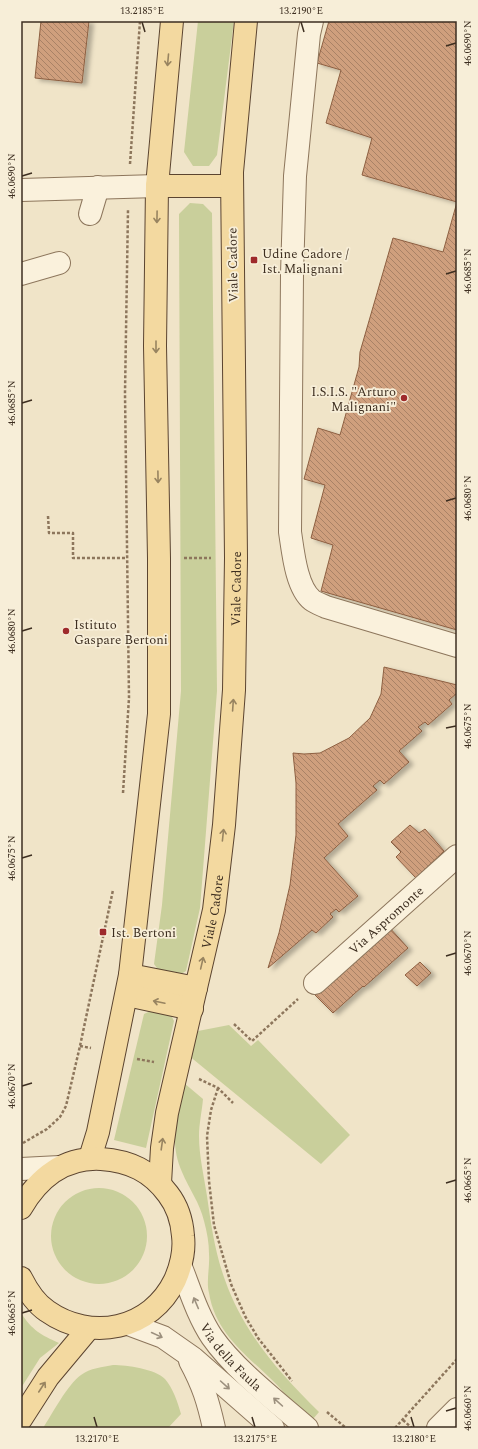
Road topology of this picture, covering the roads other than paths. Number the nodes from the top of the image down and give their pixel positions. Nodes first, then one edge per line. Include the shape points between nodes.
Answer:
1 (172, 21) edge
2 (246, 21) edge
3 (312, 21) edge
4 (157, 186) junction
5 (232, 186) junction
6 (98, 187) junction
7 (21, 190) edge
8 (90, 214) dead end
9 (59, 263) dead end
10 (21, 274) edge
11 (457, 646) edge
12 (457, 856) edge
13 (315, 984) road end
14 (129, 985) junction
15 (196, 988) junction
16 (192, 1009) junction
17 (90, 1158) junction
18 (60, 1167) junction
19 (21, 1169) edge
20 (160, 1183) junction
21 (21, 1208) edge
22 (181, 1267) junction
23 (21, 1278) edge
24 (128, 1324) junction
25 (89, 1328) junction
26 (184, 1351) junction
27 (457, 1409) edge
28 (21, 1419) edge
29 (210, 1421) edge
30 (273, 1428) edge
31 (307, 1428) edge
32 (438, 1428) edge

1 -> 4 main road
2 - 5 main road, Viale Cadore
3 - 11 street via 295,176 292,274 290,532 297,571 302,588 312,600 326,607
4 - 5 main road
4 - 6 street
4 -> 14 main road via 159,714
15 -> 5 main road, Viale Cadore via 214,910 224,825 234,690 236,558
6 - 7 street
6 - 8 street
9 - 10 street
12 - 13 street, Via Aspromonte
14 - 15 main road
16 -> 14 main road
14 - 17 main road via 98,1132
15 - 16 main road, Viale Cadore
20 -> 16 main road, Viale Cadore via 167,1113
17 - 18 main road
17 - 20 main road via 117,1160 140,1168
18 - 19 street
18 - 21 main road via 38,1183
20 - 22 main road via 174,1201 182,1222 184,1244
22 - 24 main road via 170,1291 151,1310
31 -> 22 street, Via della Faula via 233,1363 212,1336 200,1314
23 - 25 main road via 28,1292 46,1310 67,1322
24 - 25 main road via 110,1328
24 -> 26 street, Via della Faula via 163,1338
28 -> 25 main road via 48,1378
26 - 29 street via 203,1387
26 -> 30 street, Via della Faula
27 - 32 street

